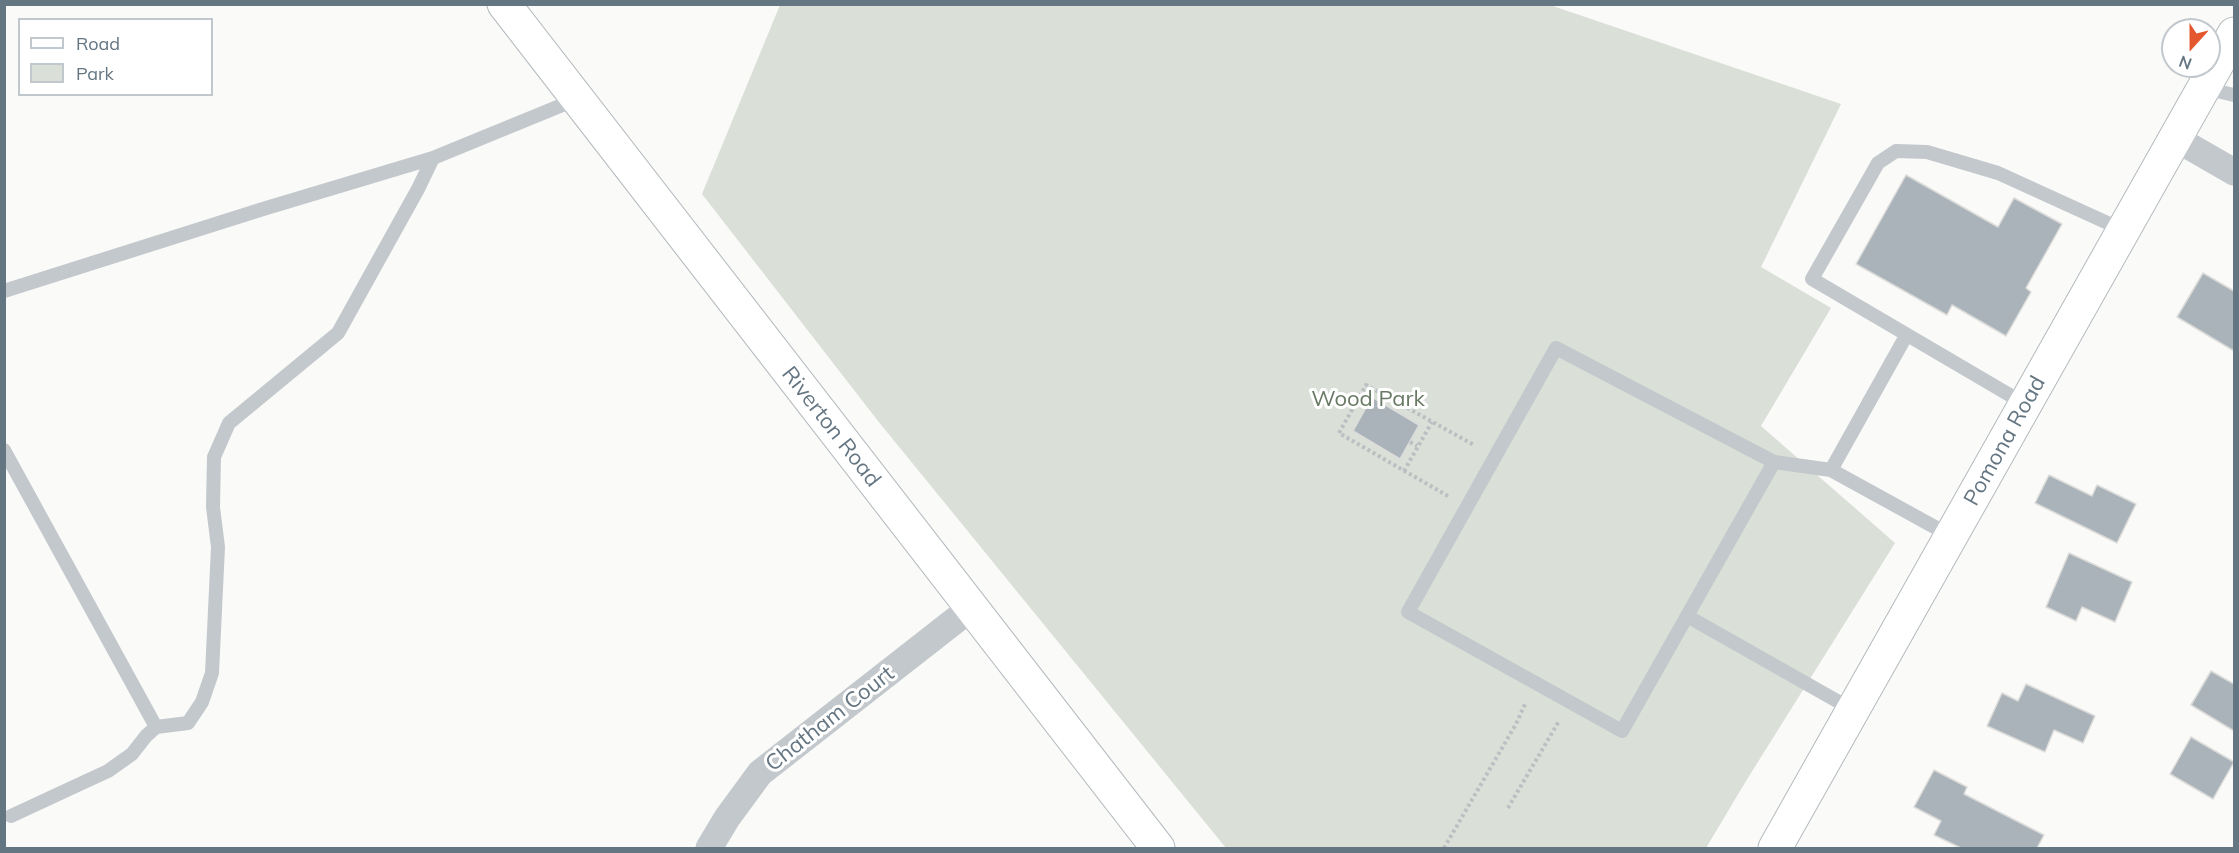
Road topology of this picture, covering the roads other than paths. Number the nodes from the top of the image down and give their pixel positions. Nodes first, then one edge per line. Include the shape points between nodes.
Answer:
1 (504, 4) edge
2 (2235, 34) edge
3 (2219, 91) edge
4 (577, 99) junction
5 (2175, 138) junction
6 (433, 158) junction
7 (2235, 172) edge
8 (2123, 230) junction
9 (4, 291) edge
10 (1906, 336) junction
11 (2025, 404) junction
12 (4, 450) edge
13 (1774, 462) junction
14 (1831, 470) junction
15 (1951, 536) junction
16 (971, 608) junction
17 (1687, 616) junction
18 (1853, 710) junction
19 (156, 727) junction
20 (11, 816) dead end
21 (709, 849) edge
22 (1158, 849) edge
23 (1775, 849) edge

1 - 4 main road, Riverton Road
2 - 3 main road, Pomona Road
3 - 5 main road, Pomona Road
4 - 6 lane
4 - 16 main road, Riverton Road
5 - 7 street
5 - 8 main road, Pomona Road
6 - 9 lane
6 - 19 lane via 338,333 229,423 214,457 213,507 218,547 213,673 202,702 188,723
8 - 10 lane via 1998,173 1927,152 1896,151 1878,163 1812,279
8 - 11 main road, Pomona Road
10 - 11 lane
10 - 14 lane
11 - 15 main road, Pomona Road
12 - 19 lane
13 - 14 lane
13 - 17 lane
13 - 17 lane via 1556,348 1407,612 1622,731
14 - 15 lane
15 - 18 main road, Pomona Road
16 - 21 street, Chatham Court via 760,773
16 - 22 main road, Riverton Road
17 - 18 lane
18 - 23 main road, Pomona Road
19 - 20 lane via 132,754 108,771

